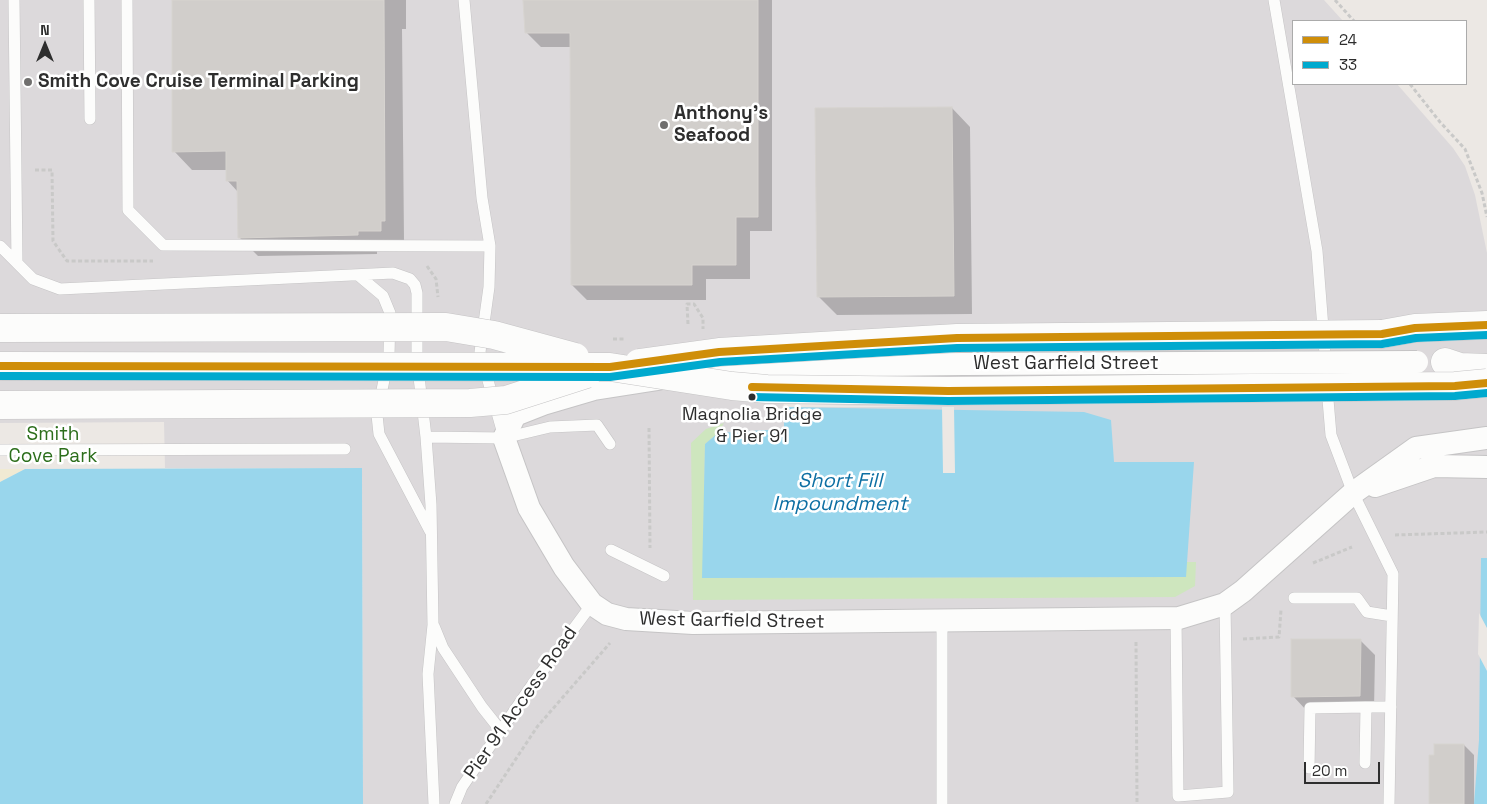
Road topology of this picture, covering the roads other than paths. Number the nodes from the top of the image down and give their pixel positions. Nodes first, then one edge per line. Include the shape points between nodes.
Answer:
1 (14, 0) edge
2 (89, 0) edge
3 (127, 0) edge
4 (464, 0) edge
5 (1274, 0) edge
6 (90, 119) dead end
7 (0, 246) edge
8 (490, 246) junction
9 (17, 263) junction
10 (358, 275) junction
11 (1487, 325) edge
12 (0, 328) edge
13 (1382, 334) junction
14 (1487, 344) edge
15 (1487, 354) edge
16 (1445, 362) junction
17 (0, 366) edge
18 (610, 367) junction
19 (1487, 368) edge
20 (1487, 383) edge
21 (0, 405) edge
22 (426, 438) junction
23 (504, 438) junction
24 (1487, 438) edge
25 (610, 444) dead end
26 (345, 449) dead end
27 (0, 450) edge
28 (1487, 467) edge
29 (1353, 493) junction
30 (431, 533) junction
31 (611, 550) dead end
32 (664, 576) dead end
33 (1294, 598) dead end
34 (592, 604) junction
35 (1225, 604) junction
36 (1392, 616) junction
37 (1176, 618) junction
38 (942, 621) junction
39 (433, 625) junction
40 (1366, 707) junction
41 (1391, 707) junction
42 (500, 731) junction
43 (1365, 763) dead end
44 (1309, 768) dead end
45 (1179, 800) edge
46 (434, 804) edge
47 (455, 804) edge
48 (942, 804) edge
49 (1389, 804) edge

1 - 9 lane
2 - 6 lane
3 - 8 lane via 128,210 163,246
4 - 8 lane via 482,198
5 - 29 lane via 1317,250 1331,435
7 - 9 lane
8 - 23 lane via 489,287 480,352
9 - 10 lane via 33,279 60,289
10 - 22 lane via 393,273 415,284 417,360
10 - 30 lane via 383,296 390,313 388,355 377,414 379,434
11 - 13 main road via 1416,328
12 - 18 main road, bridge via 446,327 494,335
13 - 14 main road
13 - 18 main road, bridge via 957,338 719,352
15 - 16 main road
16 - 19 main road via 1460,367
16 - 23 street, West Garfield Street, bridge via 874,365 691,373 594,389 543,404 515,415
17 - 18 main road, bridge
18 - 20 main road, bridge via 767,389 948,391 1455,386
18 - 21 main road, bridge via 506,400 470,403
22 - 23 lane
22 - 30 lane
23 - 25 lane via 550,427 597,425
23 - 34 street, West Garfield Street via 529,508 564,567
24 - 29 street, West Garfield Street via 1416,448
26 - 27 lane
28 - 29 street, West Garfield Street via 1434,466
29 - 35 street, West Garfield Street
29 - 36 lane via 1392,574
30 - 39 lane
31 - 32 lane
33 - 36 lane via 1357,598 1367,612
34 - 38 street, West Garfield Street via 607,614 626,619 694,624
34 - 42 lane, Pier 91 Access Road
35 - 37 street, West Garfield Street
35 - 45 lane via 1228,792
36 - 41 lane
37 - 38 street, West Garfield Street
37 - 45 lane
38 - 48 lane
39 - 42 lane via 442,648
39 - 46 lane via 428,674
40 - 41 lane
40 - 43 lane
40 - 44 lane via 1310,708
41 - 49 lane
42 - 47 lane, Pier 91 Access Road via 462,787

